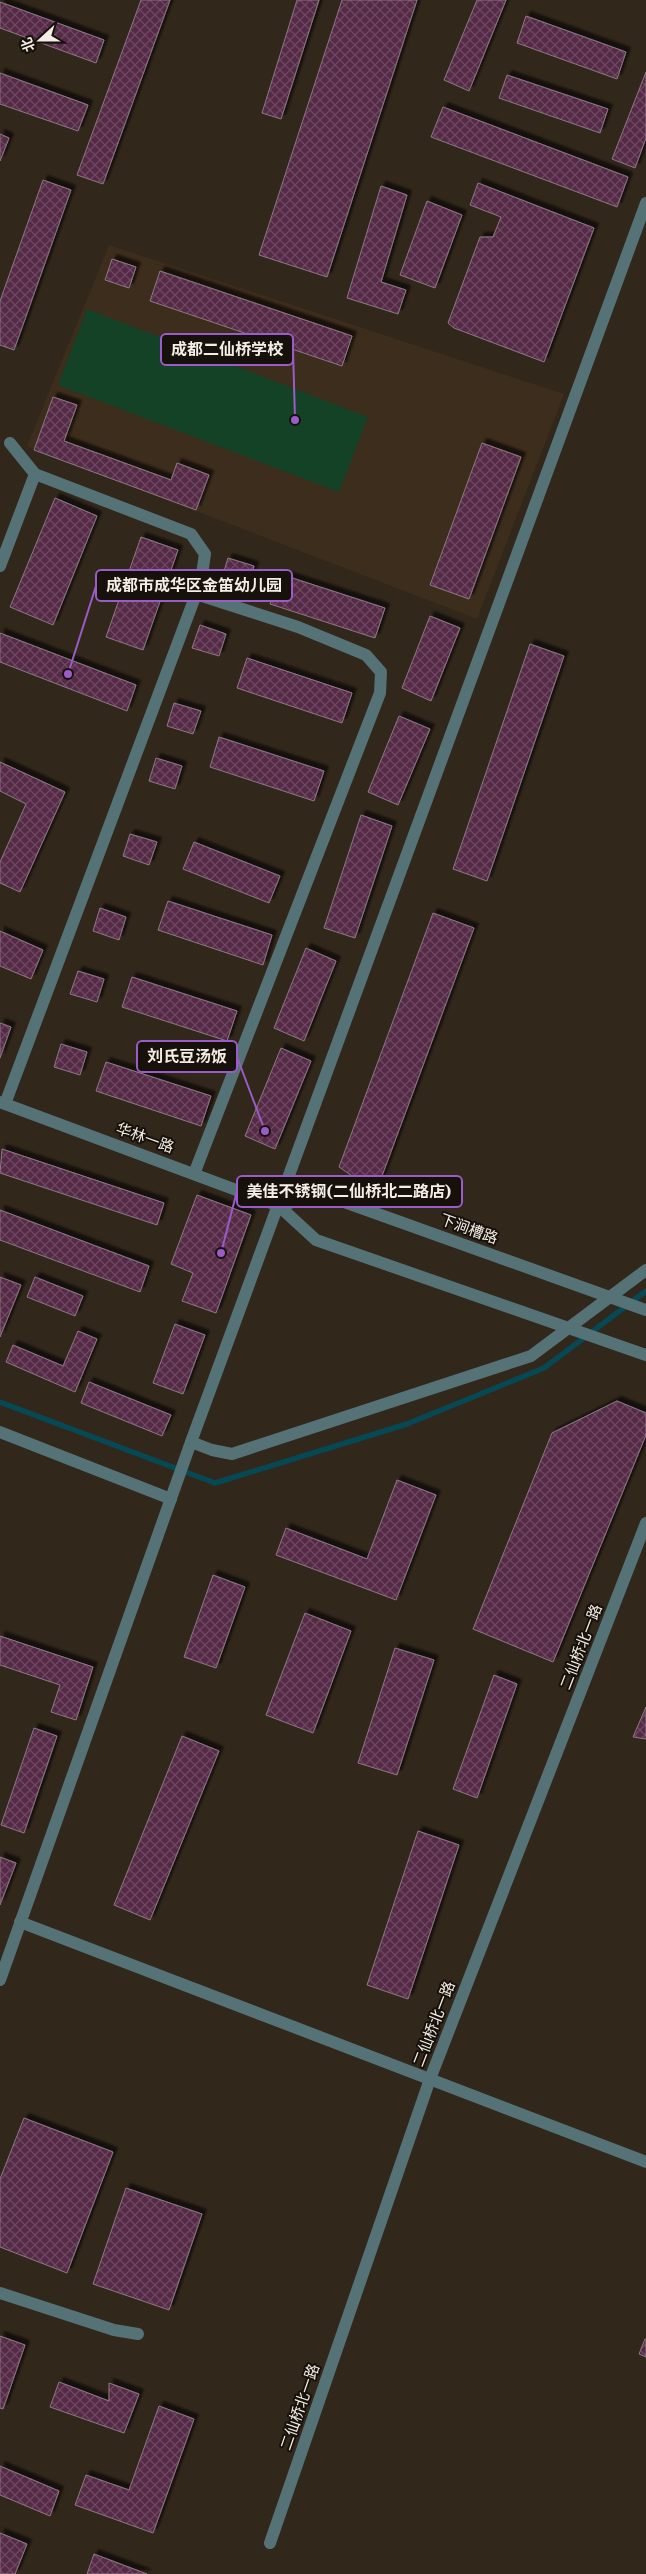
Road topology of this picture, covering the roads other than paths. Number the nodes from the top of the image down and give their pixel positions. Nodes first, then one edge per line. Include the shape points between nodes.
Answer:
1 (646, 203) edge
2 (10, 443) dead end
3 (35, 474) junction
4 (0, 566) edge
5 (196, 594) junction
6 (3, 1103) edge
7 (194, 1174) junction
8 (278, 1206) junction
9 (646, 1270) edge
10 (615, 1299) junction
11 (642, 1309) edge
12 (574, 1330) junction
13 (646, 1355) edge
14 (0, 1432) edge
15 (189, 1446) junction
16 (173, 1494) junction
17 (646, 1524) edge
18 (20, 1922) junction
19 (0, 1980) edge
20 (430, 2079) junction
21 (646, 2162) edge
22 (0, 2293) edge
23 (138, 2334) dead end
24 (270, 2543) dead end

1 - 8 street
2 - 3 street
3 - 4 street
3 - 5 street via 191,534 205,554
5 - 6 street
5 - 7 street via 298,627 366,655 381,672 380,692
6 - 7 street, 华林一路
7 - 8 street, 华林一路
8 - 10 street, 下涧槽路 via 322,1194
8 - 12 street via 316,1240
8 - 15 street
9 - 10 street
10 - 11 street, 下涧槽路
10 - 12 street
12 - 13 street
12 - 15 street via 531,1356 232,1454
14 - 16 street
15 - 16 street
16 - 18 street
17 - 20 street, 二仙桥北一路
18 - 19 street
18 - 20 street
20 - 21 street
20 - 24 street, 二仙桥北一路
22 - 23 street via 114,2330

